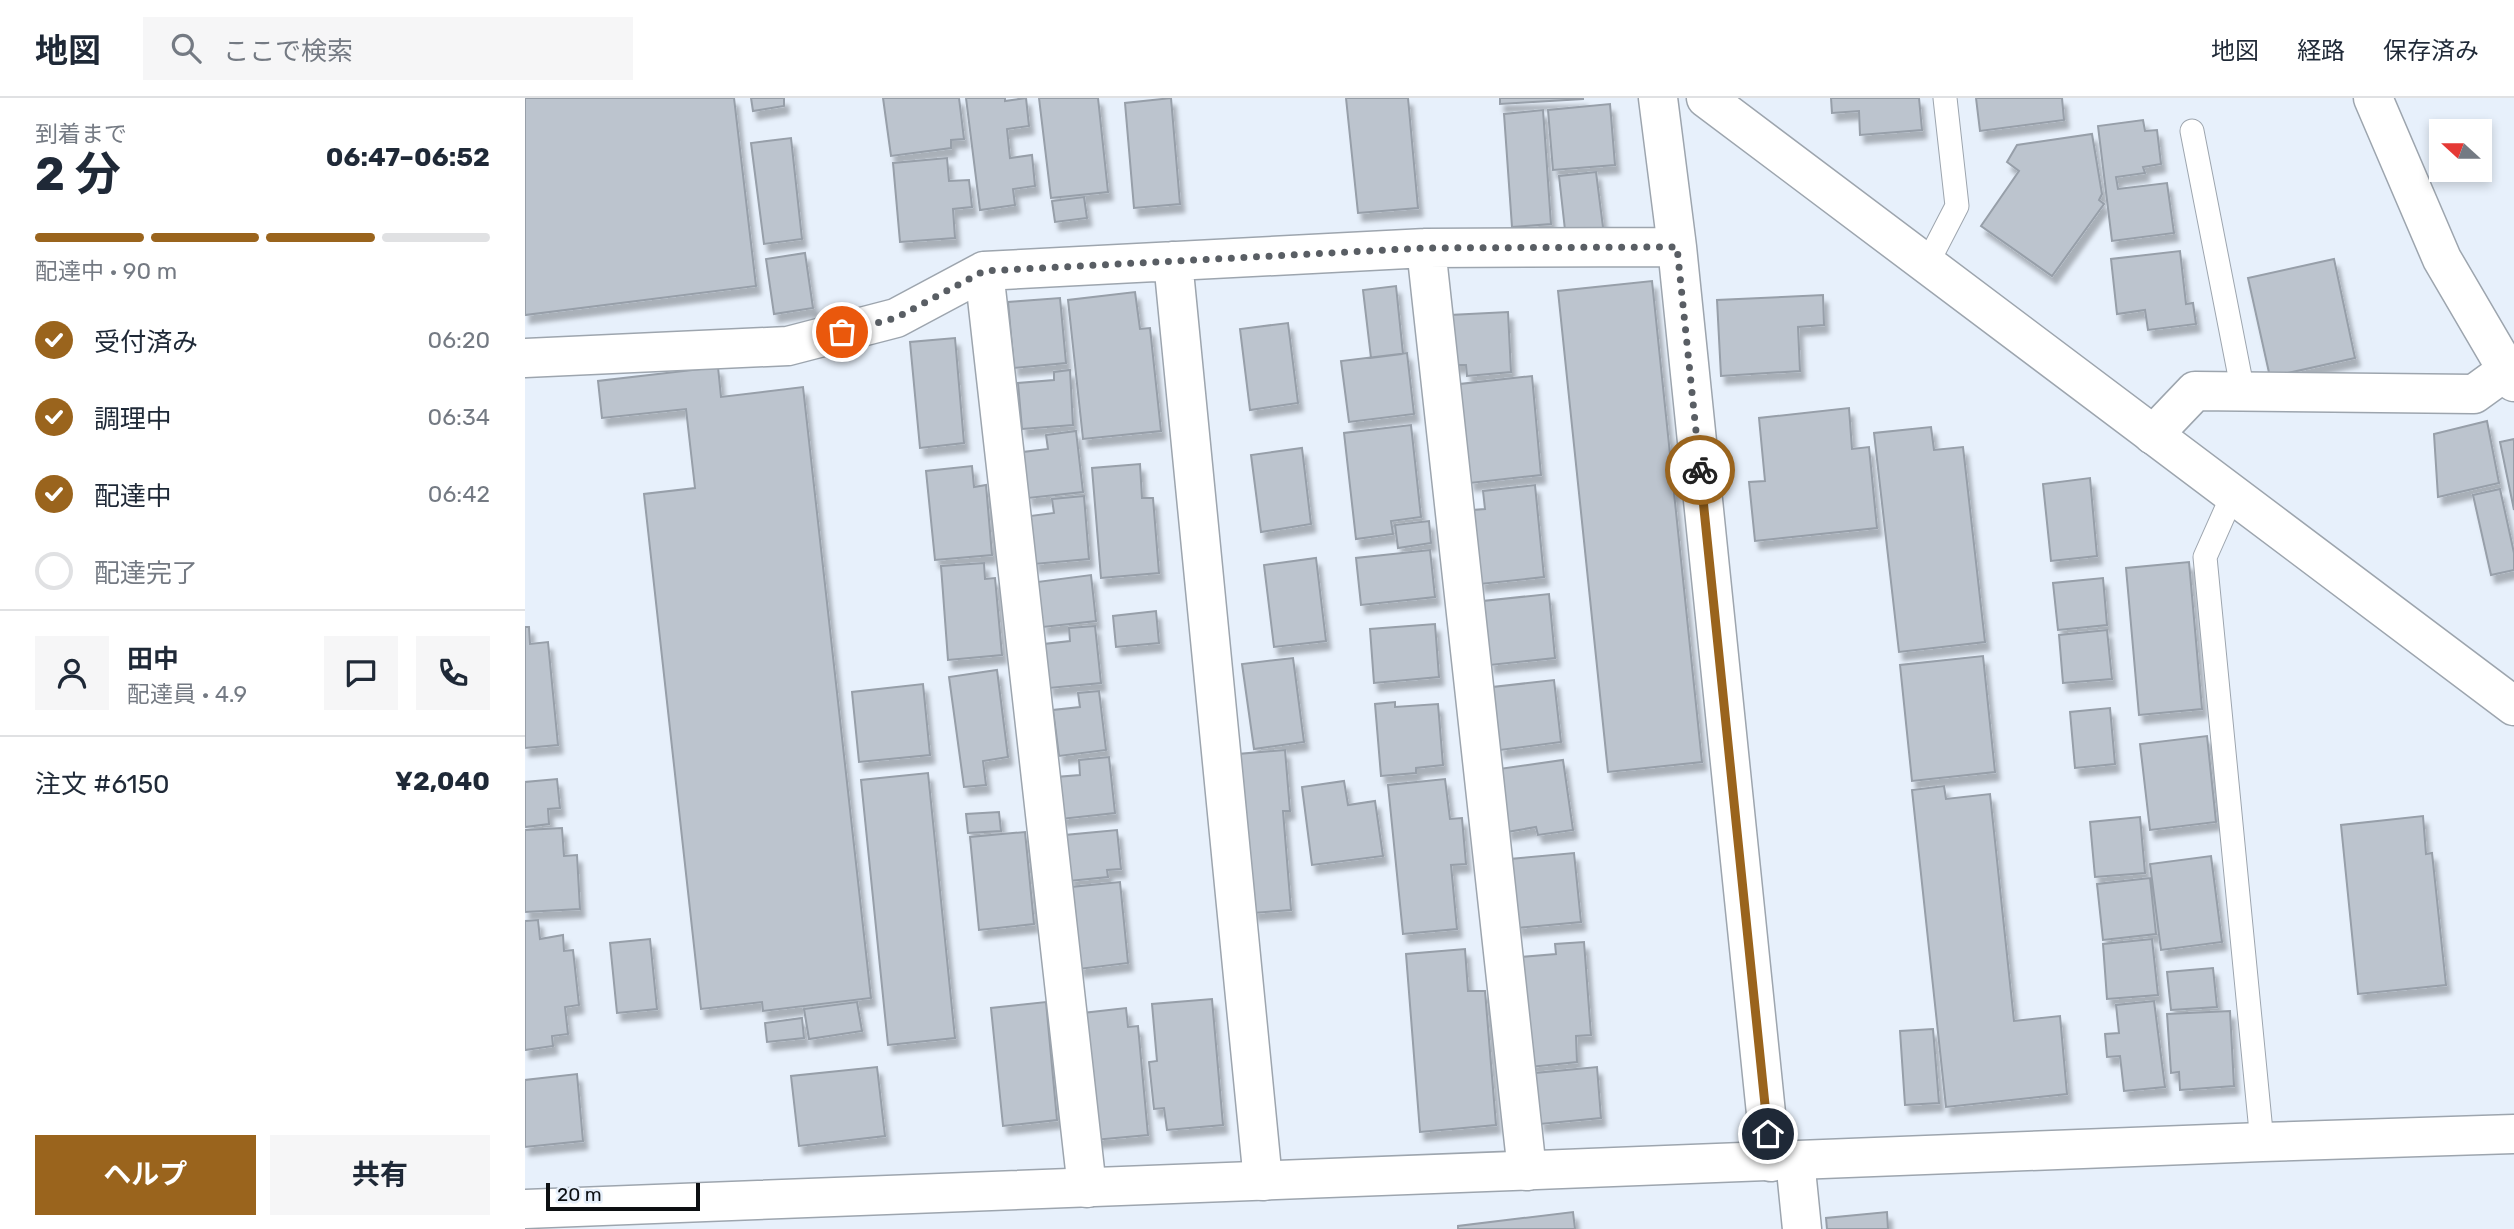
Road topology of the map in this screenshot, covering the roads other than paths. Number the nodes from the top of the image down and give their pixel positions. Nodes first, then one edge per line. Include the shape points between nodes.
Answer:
1 (1658, 98) edge
2 (1706, 98) edge
3 (1945, 98) edge
4 (2373, 98) edge
5 (2192, 131) dead end
6 (1677, 247) junction
7 (1426, 248) junction
8 (1173, 261) junction
9 (1927, 264) junction
10 (984, 271) junction
11 (525, 358) edge
12 (2511, 376) edge
13 (2243, 392) junction
14 (2153, 435) junction
15 (2233, 494) junction
16 (2514, 706) edge
17 (2514, 1134) edge
18 (2262, 1142) junction
19 (1783, 1161) junction
20 (1527, 1171) junction
21 (1263, 1181) junction
22 (1087, 1188) junction
23 (525, 1209) edge
24 (1802, 1229) edge

1 - 6 street
2 - 9 street
3 - 9 lane via 1957,206
4 - 12 street via 2442,259
5 - 13 lane
6 - 7 street
6 - 19 street
7 - 8 street
7 - 20 street
8 - 10 street
8 - 21 street
9 - 14 street
10 - 11 street via 896,318 789,346
10 - 22 street
12 - 13 street via 2474,394
13 - 14 street via 2195,391
14 - 15 street
15 - 16 street
15 - 18 lane via 2205,557
17 - 18 street
18 - 19 street
19 - 20 street
19 - 24 street
20 - 21 street
21 - 22 street
22 - 23 street

